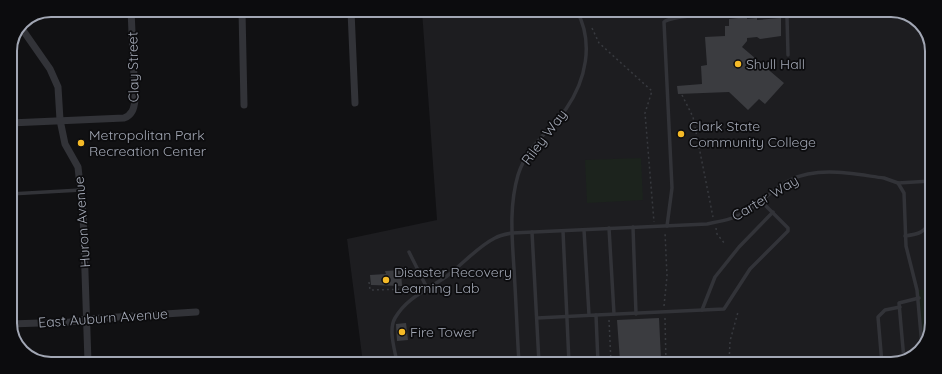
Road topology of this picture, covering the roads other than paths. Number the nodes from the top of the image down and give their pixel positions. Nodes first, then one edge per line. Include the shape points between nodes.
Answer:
1 (131, 17) edge
2 (242, 17) edge
3 (351, 17) edge
4 (579, 17) edge
5 (677, 17) edge
6 (787, 17) edge
7 (24, 31) edge
8 (788, 55) dead end
9 (355, 103) dead end
10 (244, 105) dead end
11 (60, 120) junction
12 (17, 123) edge
13 (925, 181) edge
14 (898, 183) junction
15 (80, 190) junction
16 (17, 194) edge
17 (761, 201) junction
18 (773, 212) junction
19 (667, 226) junction
20 (632, 227) junction
21 (609, 228) junction
22 (584, 230) junction
23 (563, 231) junction
24 (925, 231) edge
25 (532, 232) junction
26 (512, 233) junction
27 (905, 236) junction
28 (409, 252) dead end
29 (427, 288) junction
30 (919, 298) junction
31 (900, 307) junction
32 (702, 310) junction
33 (196, 312) dead end
34 (614, 314) junction
35 (636, 314) junction
36 (596, 315) junction
37 (590, 316) junction
38 (566, 317) junction
39 (537, 318) junction
40 (87, 319) junction
41 (17, 324) edge
42 (921, 337) edge
43 (904, 354) edge
44 (88, 357) edge
45 (395, 357) edge
46 (519, 357) edge
47 (539, 357) edge
48 (569, 357) edge
49 (598, 357) edge
50 (881, 357) edge

1 - 11 street, Clay Street via 135,100 131,113 124,118
2 - 10 street
3 - 9 street
4 - 26 lane, Riley Way via 586,43 584,69 574,96 531,149 521,168 513,197
5 - 19 lane via 664,22 672,188
6 - 8 lane
7 - 11 street, Huron Avenue via 50,70 58,87
11 - 12 street
11 - 15 street, Huron Avenue via 65,144 78,167
13 - 14 lane, Carter Way
14 - 17 lane, Carter Way via 884,178 812,173 789,180
14 - 27 lane via 906,199
15 - 16 lane
15 - 40 street, Huron Avenue
17 - 18 lane
17 - 19 lane, Carter Way via 737,217 714,222
18 - 32 lane via 739,247 715,277
18 - 32 lane via 788,231 750,269 724,309
19 - 20 lane, Carter Way
20 - 21 lane, Carter Way
20 - 35 lane
21 - 22 lane, Carter Way
21 - 34 lane
22 - 23 lane, Carter Way
22 - 37 lane
23 - 25 lane, Carter Way
23 - 38 lane
24 - 27 lane via 921,234
25 - 26 lane, Carter Way
25 - 39 lane
26 - 29 lane, Carter Way via 503,234 485,243 446,276
26 - 46 lane, Riley Way
27 - 30 lane
28 - 29 lane
29 - 45 lane, Carter Way via 411,300 394,319 392,332
30 - 31 lane via 899,302
30 - 42 lane
31 - 43 lane
31 - 50 lane via 885,310 878,317
32 - 35 lane
33 - 40 street, East Auburn Avenue
34 - 35 lane
34 - 36 lane
36 - 37 lane
36 - 49 lane
37 - 38 lane
38 - 39 lane
38 - 48 lane
39 - 47 lane
40 - 41 street, East Auburn Avenue
40 - 44 street, Huron Avenue

